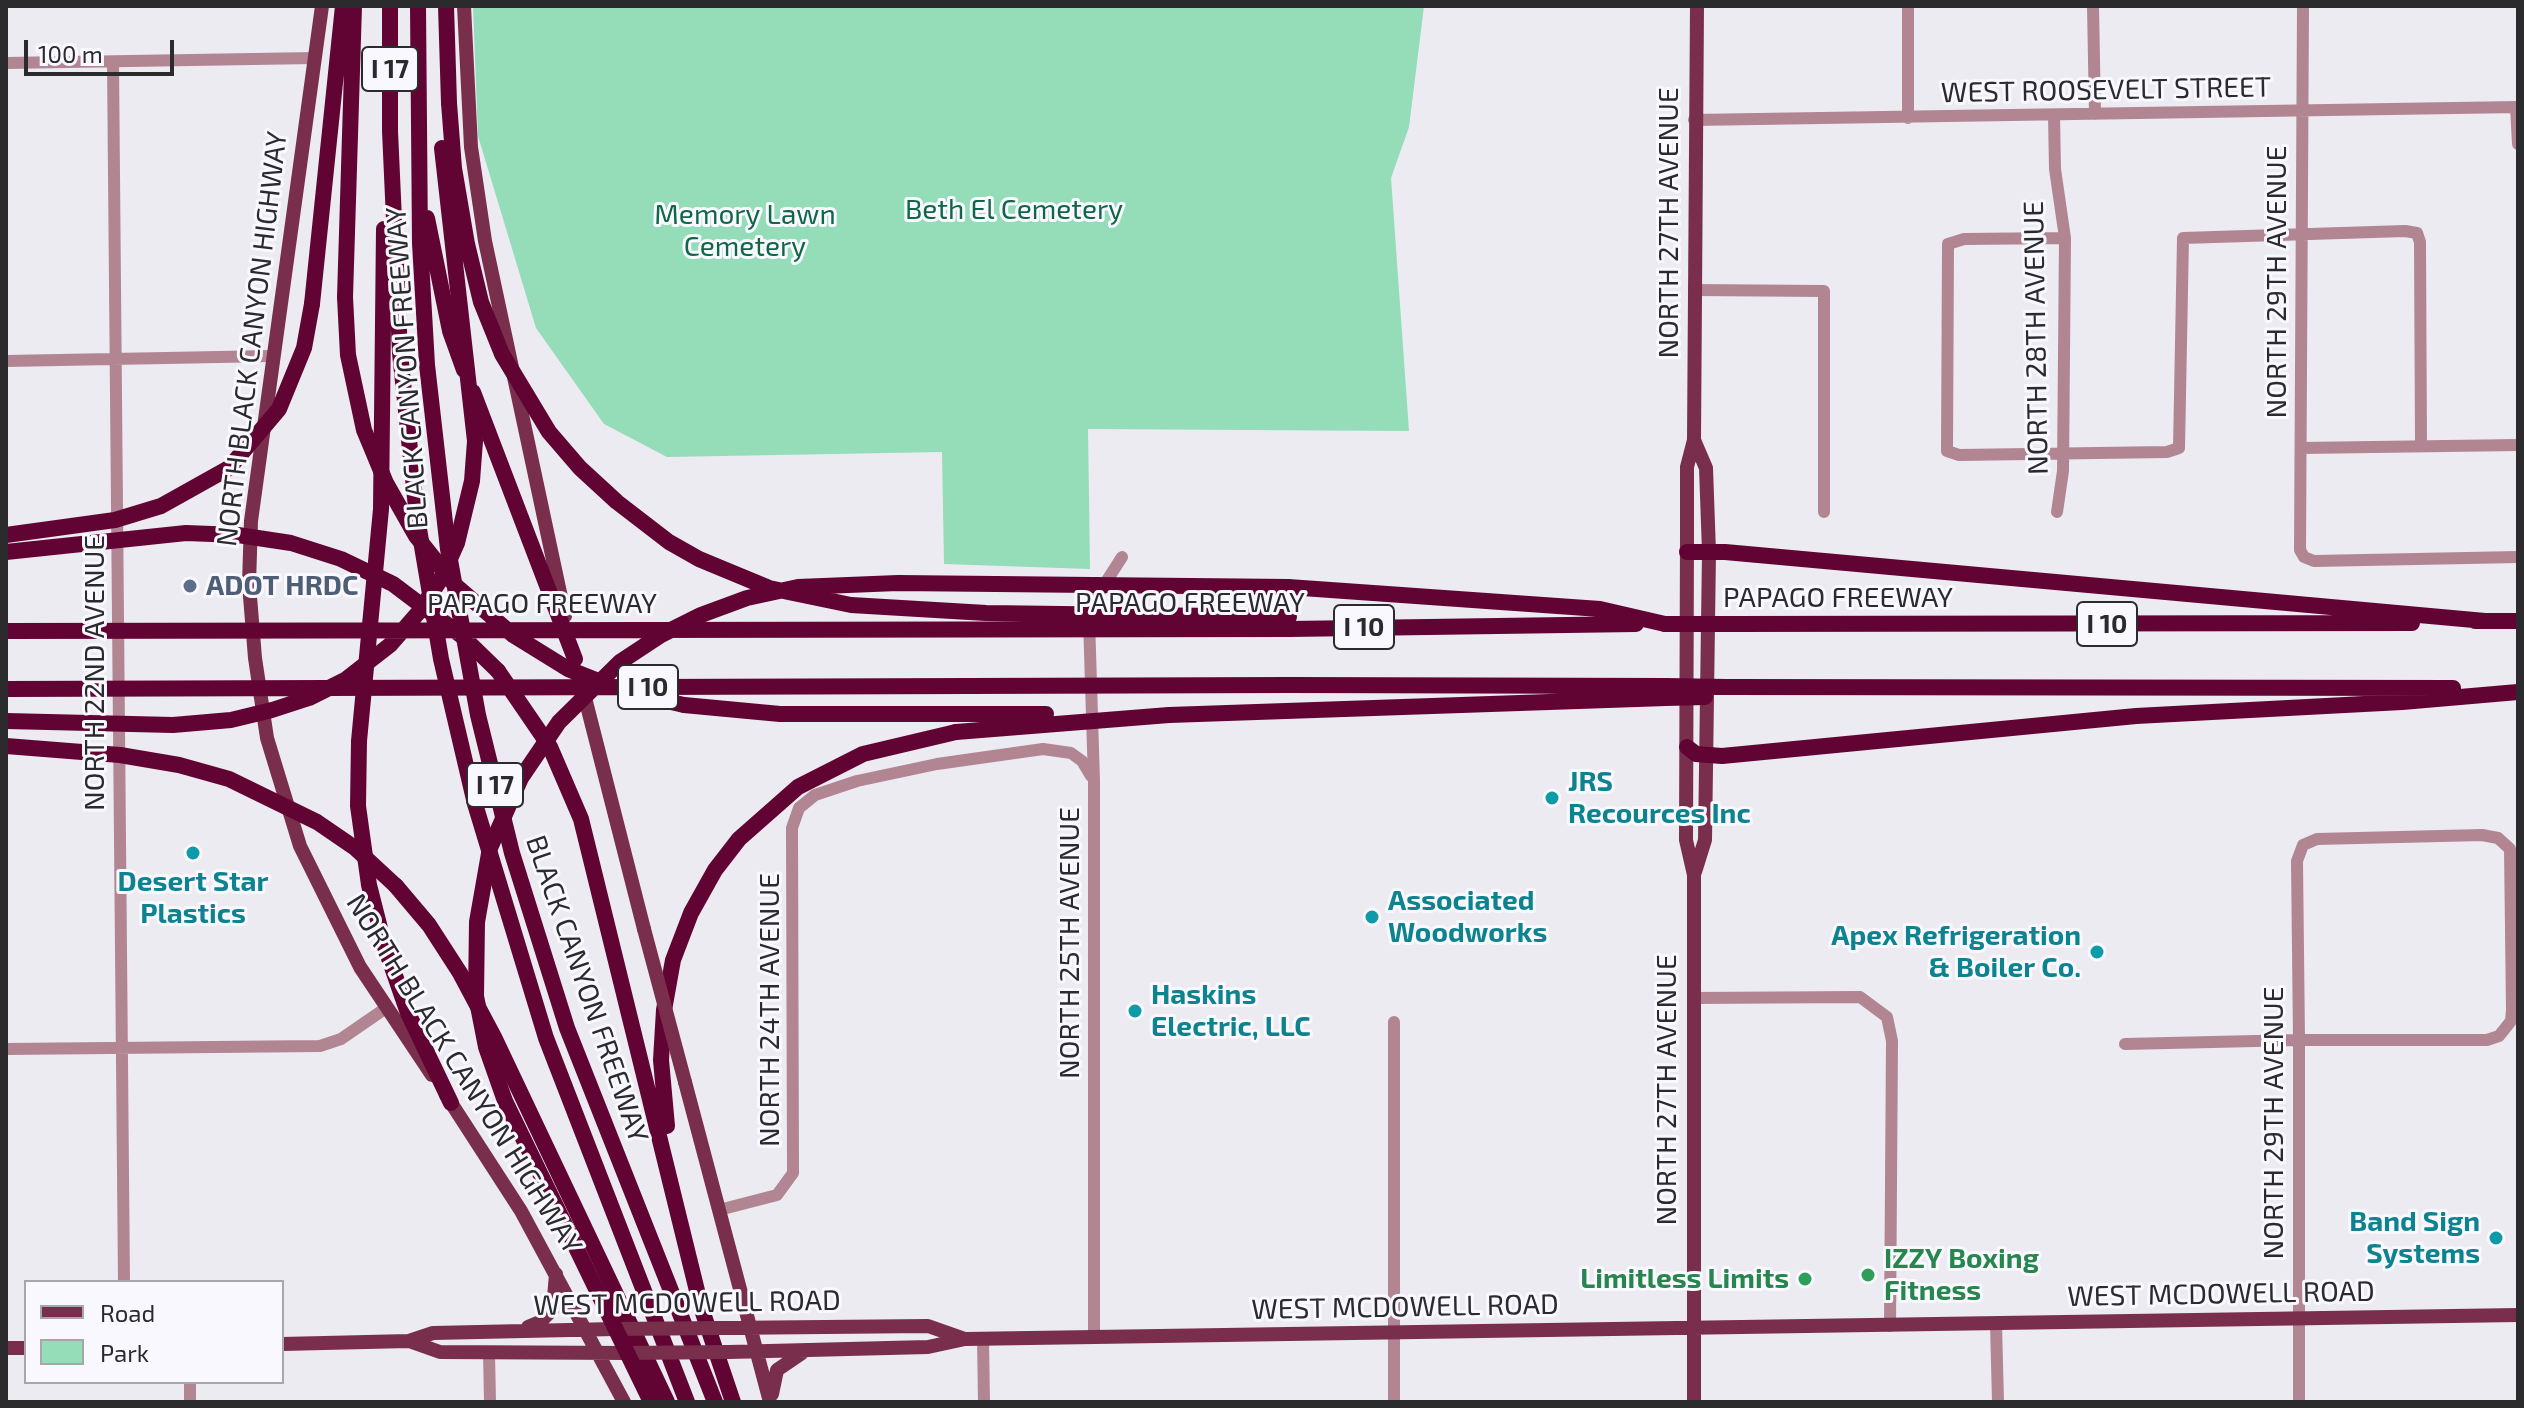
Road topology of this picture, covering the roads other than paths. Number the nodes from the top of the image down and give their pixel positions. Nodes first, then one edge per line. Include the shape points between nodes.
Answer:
1 (322, 6) edge
2 (343, 6) edge
3 (354, 6) edge
4 (390, 6) edge
5 (418, 6) edge
6 (464, 6) edge
7 (1697, 6) edge
8 (1908, 6) edge
9 (2093, 6) edge
10 (2303, 6) edge
11 (446, 14) edge
12 (315, 58) junction
13 (6, 63) edge
14 (113, 63) junction
15 (444, 103) junction
16 (2517, 107) edge
17 (2302, 111) junction
18 (2095, 114) junction
19 (2054, 115) junction
20 (1908, 118) junction
21 (1694, 120) junction
22 (390, 131) junction
23 (2518, 144) edge
24 (419, 179) junction
25 (2302, 233) junction
26 (2065, 238) junction
27 (1694, 290) junction
28 (272, 356) junction
29 (116, 360) junction
30 (6, 361) edge
31 (1694, 440) junction
32 (2518, 445) edge
33 (2421, 446) junction
34 (2301, 448) junction
35 (2063, 453) junction
36 (1824, 512) dead end
37 (2057, 512) dead end
38 (6, 535) edge
39 (6, 552) edge
40 (1687, 552) junction
41 (1709, 552) junction
42 (1122, 557) dead end
43 (2518, 557) edge
44 (2485, 621) junction
45 (2518, 621) edge
46 (1289, 623) junction
47 (1665, 624) junction
48 (6, 631) edge
49 (575, 659) junction
50 (6, 689) edge
51 (2518, 690) edge
52 (1666, 692) junction
53 (1169, 715) junction
54 (6, 721) edge
55 (6, 746) edge
56 (1687, 747) junction
57 (1707, 756) junction
58 (1094, 781) junction
59 (1694, 875) junction
60 (1694, 998) junction
61 (386, 1008) junction
62 (1394, 1022) dead end
63 (2299, 1040) junction
64 (2125, 1044) dead end
65 (122, 1048) junction
66 (6, 1049) edge
67 (451, 1103) junction
68 (575, 1119) junction
69 (674, 1192) junction
70 (719, 1210) junction
71 (555, 1270) junction
72 (124, 1280) edge
73 (2518, 1315) edge
74 (2298, 1319) junction
75 (1996, 1324) junction
76 (1890, 1326) junction
77 (585, 1328) junction
78 (751, 1328) junction
79 (518, 1330) junction
80 (1692, 1330) junction
81 (1394, 1334) junction
82 (1094, 1338) junction
83 (965, 1339) junction
84 (983, 1339) junction
85 (409, 1341) junction
86 (284, 1344) edge
87 (809, 1350) junction
88 (758, 1351) junction
89 (489, 1353) junction
90 (597, 1353) junction
91 (490, 1402) edge
92 (624, 1402) edge
93 (651, 1402) edge
94 (667, 1402) edge
95 (687, 1402) edge
96 (696, 1402) edge
97 (715, 1402) edge
98 (733, 1402) edge
99 (771, 1402) edge
100 (984, 1402) edge
101 (1394, 1402) edge
102 (1694, 1402) edge
103 (1998, 1402) edge
104 (2299, 1402) edge

1 - 12 main road, NORTH BLACK CANYON HIGHWAY
2 - 38 highway, bridge via 312,304 304,348 279,409 229,468 161,506 115,520
3 - 53 highway, bridge via 348,355 364,430 386,483 431,557 468,598 545,656 629,693 684,705 780,714
4 - 22 highway, BLACK CANYON FREEWAY / I 17
5 - 24 highway, BLACK CANYON FREEWAY / I 17
6 - 49 main road via 471,147 485,241
7 - 21 main road, NORTH 27TH AVENUE
8 - 20 street
9 - 18 street
10 - 17 street, NORTH 29TH AVENUE
11 - 15 highway
12 - 14 street
12 - 28 main road, NORTH BLACK CANYON HIGHWAY
13 - 14 street
14 - 29 street, NORTH 22ND AVENUE
15 - 46 highway, bridge via 467,244 481,302 502,354 549,432 580,468 669,542 769,588 851,605
15 - 54 highway, bridge via 443,169 475,441 462,523 451,560 431,596 375,659 345,680 290,705 202,724
16 - 17 street, WEST ROOSEVELT STREET
16 - 23 street
17 - 18 street, WEST ROOSEVELT STREET
17 - 25 street, NORTH 29TH AVENUE
18 - 19 street, WEST ROOSEVELT STREET
19 - 20 street, WEST ROOSEVELT STREET
19 - 26 street, NORTH 28TH AVENUE
20 - 21 street, WEST ROOSEVELT STREET
21 - 27 main road, NORTH 27TH AVENUE
22 - 67 highway via 381,509 359,741 358,806 384,944 408,1013
22 - 68 highway, BLACK CANYON FREEWAY / I 17 via 400,353 429,598 490,856
24 - 49 highway via 450,331
24 - 97 highway, BLACK CANYON FREEWAY / I 17 via 423,312 437,466 460,625 490,768 567,1028
25 - 33 street via 2417,233
25 - 34 street, NORTH 29TH AVENUE
25 - 35 street via 2183,238 2179,448
26 - 35 street, NORTH 28TH AVENUE
26 - 35 street via 1964,239 1948,244 1947,451
27 - 31 main road, NORTH 27TH AVENUE
27 - 36 street via 1824,291
28 - 29 street
28 - 61 main road, NORTH BLACK CANYON HIGHWAY via 249,553 255,658 267,738 312,874
29 - 30 street
29 - 65 street, NORTH 22ND AVENUE
31 - 40 main road, NORTH 27TH AVENUE via 1687,467
31 - 41 main road, NORTH 27TH AVENUE via 1706,468
32 - 33 street
33 - 34 street
34 - 43 street, NORTH 29TH AVENUE via 2304,557
35 - 37 street, NORTH 28TH AVENUE
39 - 69 highway, bridge via 186,533 291,543 393,584 462,636 498,671 550,747 581,819
40 - 41 highway
40 - 56 main road, NORTH 27TH AVENUE
41 - 44 highway
41 - 57 main road, NORTH 27TH AVENUE
42 - 58 street, NORTH 25TH AVENUE via 1089,619
44 - 45 highway, PAPAGO FREEWAY / I 10
44 - 47 highway, PAPAGO FREEWAY / I 10, bridge
46 - 47 highway, PAPAGO FREEWAY / I 10
46 - 48 highway, PAPAGO FREEWAY / I 10, bridge
47 - 93 highway, bridge via 1600,609 1288,587 898,583 798,587 747,598 661,635 620,662 559,722 521,778 490,848 477,922 476,996 505,1101
49 - 70 main road, bridge
50 - 52 highway, I 10, bridge via 1289,685
51 - 52 highway, I 10, bridge
51 - 57 highway via 2402,702 2136,716
52 - 53 highway
53 - 69 highway, bridge via 956,732 863,754 798,787 739,839 691,913 673,960 661,1060
55 - 94 highway, bridge via 120,755 229,779 317,822 396,886 429,925 487,1024
56 - 57 highway
56 - 59 main road, NORTH 27TH AVENUE via 1686,840
57 - 59 main road, NORTH 27TH AVENUE via 1705,840
58 - 70 street, NORTH 24TH AVENUE via 1071,753 1043,749 857,781 815,795 799,808 792,828 795,1163 790,1181 777,1195
58 - 82 street, NORTH 25TH AVENUE
59 - 60 main road, NORTH 27TH AVENUE
60 - 76 street via 1860,997 1887,1017 1892,1041
60 - 80 main road, NORTH 27TH AVENUE
61 - 65 street via 341,1039 320,1046
61 - 67 main road, NORTH BLACK CANYON HIGHWAY
62 - 81 street
63 - 63 street, NORTH 29TH AVENUE via 2297,861 2303,845 2317,839 2482,835 2508,845 2512,1010 2506,1029 2487,1040
63 - 64 street
63 - 74 street, NORTH 29TH AVENUE
65 - 66 street
65 - 72 street, NORTH 22ND AVENUE
67 - 71 main road, NORTH BLACK CANYON HIGHWAY
68 - 95 highway, BLACK CANYON FREEWAY / I 17
68 - 96 highway via 585,1125
69 - 98 highway via 701,1307
70 - 78 main road
71 - 77 main road, NORTH BLACK CANYON HIGHWAY
71 - 79 main road via 553,1309 540,1322
73 - 74 main road, WEST MCDOWELL ROAD
74 - 75 main road, WEST MCDOWELL ROAD
74 - 104 street, NORTH 29TH AVENUE
75 - 76 main road, WEST MCDOWELL ROAD
75 - 103 street
76 - 80 main road, WEST MCDOWELL ROAD
77 - 78 main road, WEST MCDOWELL ROAD, bridge
77 - 79 main road, WEST MCDOWELL ROAD
77 - 90 main road, NORTH BLACK CANYON HIGHWAY
78 - 83 main road, WEST MCDOWELL ROAD via 928,1326
78 - 88 main road
79 - 85 main road, WEST MCDOWELL ROAD via 433,1333
80 - 81 main road, WEST MCDOWELL ROAD
80 - 102 main road, NORTH 27TH AVENUE
81 - 82 main road, WEST MCDOWELL ROAD
81 - 101 street
82 - 84 main road, WEST MCDOWELL ROAD
83 - 84 main road, WEST MCDOWELL ROAD
83 - 87 main road, WEST MCDOWELL ROAD via 928,1347
84 - 100 street
85 - 86 main road, WEST MCDOWELL ROAD
85 - 89 main road, WEST MCDOWELL ROAD via 440,1352
87 - 88 main road, WEST MCDOWELL ROAD
87 - 99 main road via 777,1370
88 - 90 main road, WEST MCDOWELL ROAD, bridge
88 - 99 main road
89 - 90 main road, WEST MCDOWELL ROAD
89 - 91 street
90 - 92 main road, NORTH BLACK CANYON HIGHWAY

